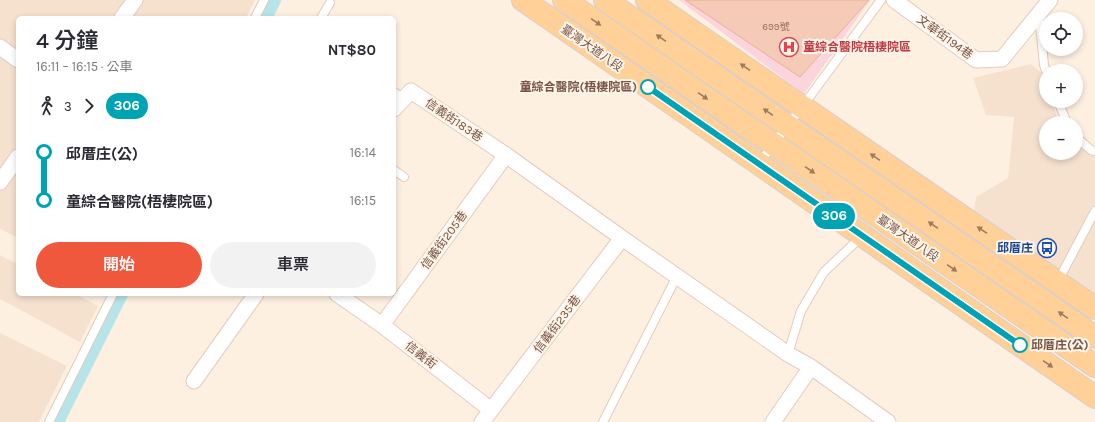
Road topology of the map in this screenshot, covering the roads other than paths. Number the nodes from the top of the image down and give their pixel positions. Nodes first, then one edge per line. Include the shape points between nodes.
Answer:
1 (135, 0) edge
2 (264, 0) edge
3 (523, 0) edge
4 (564, 0) edge
5 (605, 0) edge
6 (646, 0) edge
7 (881, 0) edge
8 (894, 0) edge
9 (1050, 0) edge
10 (330, 3) dead end
11 (1041, 12) edge
12 (1039, 15) edge
13 (123, 16) edge
14 (256, 16) edge
15 (322, 16) edge
16 (0, 48) edge
17 (16, 59) edge
18 (397, 100) edge
19 (802, 107) junction
20 (788, 126) junction
21 (1083, 143) edge
22 (773, 145) junction
23 (1095, 151) edge
24 (506, 155) junction
25 (16, 160) edge
26 (758, 164) junction
27 (396, 171) edge
28 (404, 176) dead end
29 (0, 182) edge
30 (1095, 211) edge
31 (863, 236) junction
32 (622, 238) junction
33 (677, 276) junction
34 (1058, 282) junction
35 (112, 296) edge
36 (255, 296) edge
37 (340, 296) edge
38 (1095, 308) edge
39 (382, 325) junction
40 (1095, 337) edge
41 (788, 354) junction
42 (1095, 366) edge
43 (811, 367) junction
44 (194, 381) dead end
45 (1095, 397) edge
46 (491, 410) junction
47 (49, 422) edge
48 (482, 422) edge
49 (603, 422) edge
50 (773, 422) edge
51 (888, 422) edge

1 - 13 street
2 - 14 lane
3 - 26 main road, 臺灣大道八段
4 -> 22 main road, 臺灣大道八段
20 -> 5 main road, 臺灣大道八段
19 -> 6 main road
7 - 19 lane
8 - 12 street, 文華街194巷 via 976,60 1002,59
9 - 11 street
10 - 15 lane
16 - 17 street
18 - 24 street, 信義街183巷 via 411,90
19 - 20 lane
34 -> 19 main road
20 - 22 lane
40 -> 20 main road, 臺灣大道八段
21 - 23 lane
22 - 26 lane
22 -> 42 main road, 臺灣大道八段
24 - 32 street
24 - 39 street, 信義街205巷
25 - 29 street
26 - 31 main road, 臺灣大道八段
27 - 28 lane
30 - 34 lane
31 - 41 lane via 824,272 801,311
31 -> 45 main road, 臺灣大道八段
32 - 33 street
32 - 46 street, 信義街235巷
33 - 41 street
33 - 49 lane
34 - 38 main road
35 - 47 lane
36 - 44 street
37 - 39 street, 信義街
39 - 46 street, 信義街
41 - 43 street
43 - 50 street
43 - 51 street
46 - 48 street

